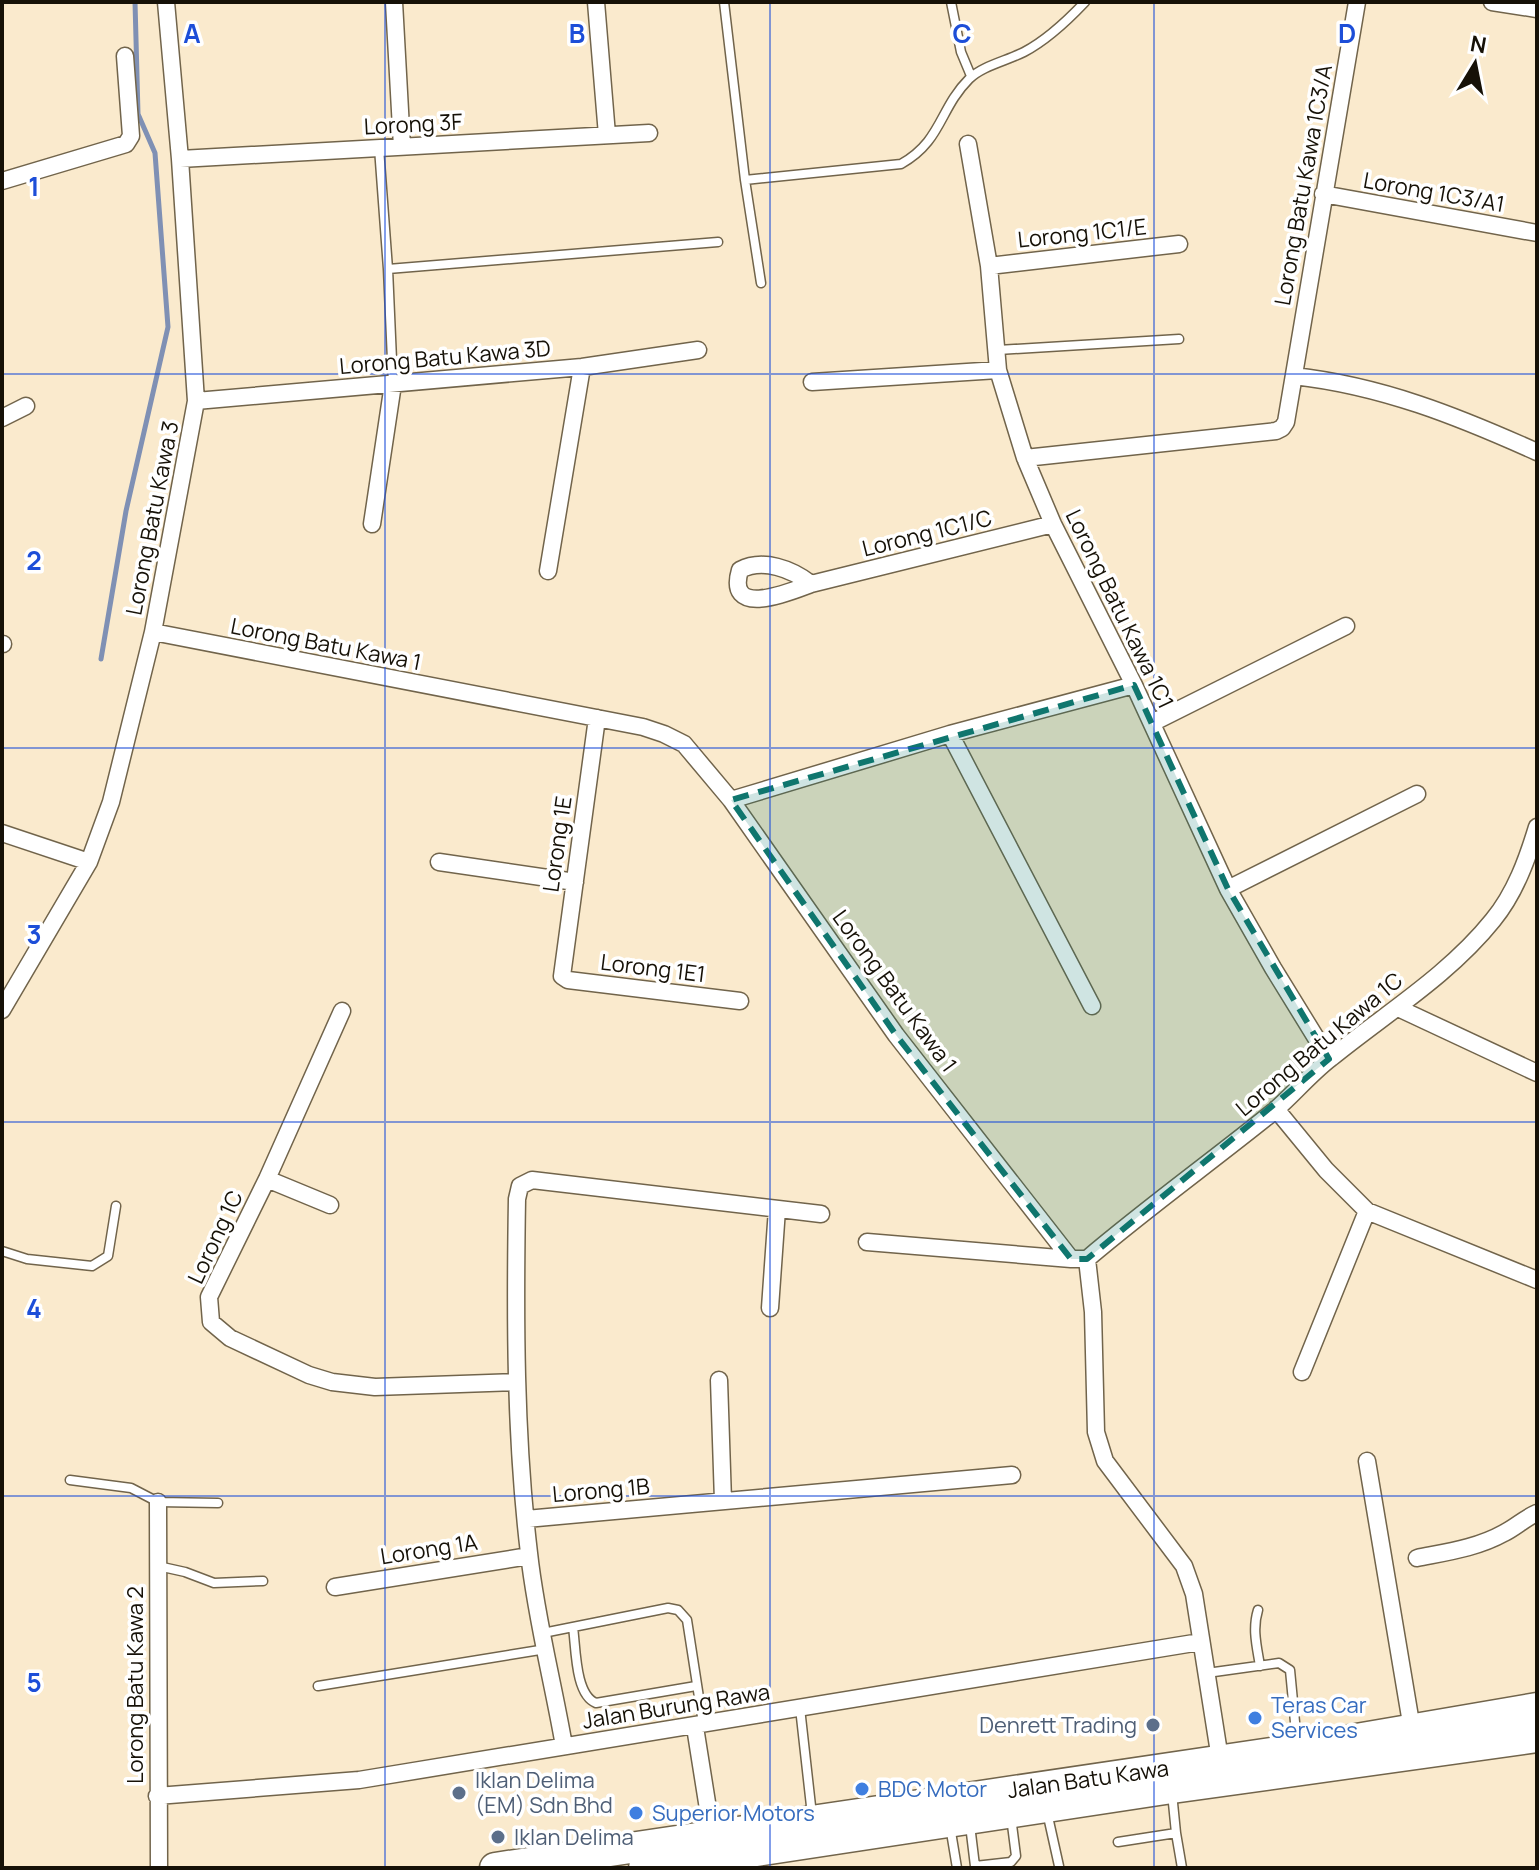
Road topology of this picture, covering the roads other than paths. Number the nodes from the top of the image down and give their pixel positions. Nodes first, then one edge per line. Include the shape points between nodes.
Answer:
1 (166, 2) edge
2 (394, 2) edge
3 (596, 2) edge
4 (724, 2) edge
5 (951, 2) edge
6 (1085, 2) edge
7 (1357, 2) edge
8 (1492, 2) edge
9 (1537, 9) edge
10 (125, 56) dead end
11 (971, 76) junction
12 (649, 133) dead end
13 (607, 135) junction
14 (968, 144) dead end
15 (402, 147) junction
16 (379, 148) junction
17 (180, 159) junction
18 (745, 180) junction
19 (2, 181) edge
20 (1323, 194) junction
21 (1537, 233) edge
22 (718, 242) dead end
23 (1179, 244) dead end
24 (989, 266) junction
25 (388, 269) junction
26 (761, 283) dead end
27 (1179, 339) dead end
28 (698, 350) dead end
29 (998, 350) junction
30 (582, 367) junction
31 (998, 370) junction
32 (1294, 376) junction
33 (812, 382) dead end
34 (393, 384) junction
35 (196, 401) junction
36 (26, 406) dead end
37 (2, 418) edge
38 (1537, 452) edge
39 (1025, 458) junction
40 (372, 524) dead end
41 (1053, 524) junction
42 (548, 571) dead end
43 (811, 584) dead end
44 (1346, 626) dead end
45 (153, 632) junction
46 (1134, 685) junction
47 (597, 718) junction
48 (1152, 723) junction
49 (950, 734) junction
50 (1417, 794) dead end
51 (731, 800) junction
52 (1537, 827) edge
53 (2, 833) edge
54 (89, 862) junction
55 (439, 862) dead end
56 (575, 882) junction
57 (1228, 889) junction
58 (562, 976) joint
59 (740, 1001) dead end
60 (1092, 1006) dead end
61 (1398, 1008) junction
62 (2, 1010) edge
63 (342, 1011) dead end
64 (1329, 1059) junction
65 (1537, 1073) edge
66 (1276, 1109) junction
67 (267, 1179) junction
68 (330, 1205) dead end
69 (116, 1206) dead end
70 (777, 1209) junction
71 (1367, 1211) junction
72 (821, 1214) dead end
73 (867, 1242) dead end
74 (2, 1251) edge
75 (1079, 1259) junction
76 (1537, 1280) edge
77 (770, 1308) dead end
78 (1302, 1372) dead end
79 (719, 1380) dead end
80 (517, 1382) junction
81 (1367, 1461) dead end
82 (1012, 1475) dead end
83 (70, 1480) dead end
84 (723, 1501) junction
85 (158, 1502) junction
86 (218, 1503) dead end
87 (1537, 1513) edge
88 (526, 1519) junction
89 (529, 1556) junction
90 (1417, 1558) dead end
91 (157, 1566) junction
92 (263, 1581) dead end
93 (335, 1587) dead end
94 (1258, 1610) dead end
95 (573, 1627) junction
96 (545, 1641) junction
97 (1200, 1642) junction
98 (1260, 1666) junction
99 (1207, 1673) junction
100 (318, 1686) dead end
101 (696, 1686) junction
102 (800, 1708) junction
103 (1537, 1708) edge
104 (699, 1726) junction
105 (1412, 1729) junction
106 (1537, 1737) edge
107 (564, 1746) junction
108 (1298, 1749) junction
109 (1220, 1759) junction
110 (1172, 1788) junction
111 (157, 1796) junction
112 (1046, 1807) junction
113 (1010, 1812) junction
114 (813, 1819) junction
115 (959, 1820) junction
116 (1176, 1833) junction
117 (712, 1834) junction
118 (1118, 1842) dead end
119 (753, 1860) edge
120 (1059, 1866) edge
121 (159, 1868) edge
122 (495, 1868) edge
123 (644, 1868) edge
124 (957, 1868) edge
125 (1182, 1868) edge

1 - 17 street, Lorong Batu Kawa 3
2 - 15 street
3 - 13 street
4 - 18 lane
5 - 11 lane
6 - 11 lane via 1048,37
7 - 20 street, Lorong Batu Kawa 1C3/A
8 - 9 street
10 - 19 street via 131,136 126,144
11 - 18 lane via 936,134 919,154 901,164
12 - 13 street, Lorong 3F
13 - 15 street, Lorong 3F
14 - 24 street, Lorong Batu Kawa 1C1
15 - 16 street, Lorong 3F
16 - 17 street, Lorong 3F
16 - 25 lane
17 - 35 street, Lorong Batu Kawa 3
18 - 26 lane
20 - 21 street, Lorong 1C3/A1
20 - 32 street, Lorong Batu Kawa 1C3/A
22 - 25 lane
23 - 24 street, Lorong 1C1/E
24 - 29 street, Lorong Batu Kawa 1C1
25 - 34 lane
27 - 29 lane
28 - 30 street, Lorong Batu Kawa 3D
29 - 31 street, Lorong Batu Kawa 1C1
30 - 34 street, Lorong Batu Kawa 3D
30 - 42 street
31 - 33 street
31 - 39 street, Lorong Batu Kawa 1C1
32 - 38 street via 1422,403
32 - 39 street, Lorong Batu Kawa 1C3/A via 1286,422 1276,431
34 - 35 street, Lorong Batu Kawa 3D
34 - 40 street
35 - 45 street, Lorong Batu Kawa 3
36 - 37 street
39 - 41 street, Lorong Batu Kawa 1C1
41 - 43 street, Lorong 1C1/C
41 - 46 street, Lorong Batu Kawa 1C1
44 - 48 street
45 - 47 street, Lorong Batu Kawa 1
45 - 54 street, Lorong Batu Kawa 3 via 111,802
46 - 48 street, Lorong Batu Kawa 1C1
46 - 49 street
47 - 51 street, Lorong Batu Kawa 1 via 643,727 684,744
47 - 56 street, Lorong 1E
48 - 57 street, Lorong Batu Kawa 1C1
49 - 51 street
49 - 60 street
50 - 57 street
51 - 75 street, Lorong Batu Kawa 1 via 896,1035
52 - 61 street, Lorong Batu Kawa 1C via 1525,866 1493,920
53 - 54 street
54 - 62 street, Lorong Batu Kawa 3
55 - 56 street
56 - 58 street, Lorong 1E
57 - 64 street, Lorong Batu Kawa 1C1
58 - 59 street, Lorong 1E1
61 - 64 street, Lorong Batu Kawa 1C
61 - 65 street
63 - 67 street, Lorong 1C
64 - 66 street, Lorong Batu Kawa 1C
66 - 71 street
66 - 75 street, Lorong Batu Kawa 1C
67 - 68 street
67 - 80 street, Lorong 1C via 209,1297 211,1322 230,1338 332,1382 375,1387
69 - 74 lane via 108,1256 92,1266
70 - 72 street
70 - 77 street
70 - 80 street, Lorong 1B via 532,1180 520,1186
71 - 76 street
71 - 78 street
73 - 75 street
75 - 97 street via 1093,1312 1096,1432 1105,1461 1184,1566 1194,1594
79 - 84 street
80 - 88 street, Lorong 1B
81 - 105 street
82 - 84 street, Lorong 1B
83 - 85 lane via 131,1488
84 - 88 street, Lorong 1B
85 - 86 lane
85 - 91 street, Lorong Batu Kawa 2
87 - 90 street via 1467,1548
88 - 89 street
89 - 93 street, Lorong 1A
89 - 96 street
91 - 92 lane via 214,1583
91 - 111 street, Lorong Batu Kawa 2
94 - 98 lane via 1254,1634
95 - 96 lane
95 - 101 lane via 588,1700 596,1703
95 - 101 lane via 678,1610 687,1620
96 - 100 lane
96 - 107 street
97 - 99 street
97 - 102 street, Jalan Burung Rawa
98 - 99 lane
98 - 108 lane via 1279,1663 1290,1670
99 - 109 street
101 - 104 lane
102 - 104 street, Jalan Burung Rawa
102 - 114 lane
103 - 105 highway, Jalan Batu Kawa
104 - 107 street, Jalan Burung Rawa
104 - 117 street
105 - 108 highway, Jalan Batu Kawa
106 - 110 highway, Jalan Batu Kawa
107 - 111 street, Jalan Burung Rawa via 359,1780
108 - 109 highway, Jalan Batu Kawa
109 - 114 highway, Jalan Batu Kawa
110 - 112 highway, Jalan Batu Kawa
110 - 116 lane
111 - 121 street, Lorong Batu Kawa 2
112 - 113 highway, Jalan Batu Kawa
112 - 120 lane
113 - 115 highway, Jalan Batu Kawa
113 - 115 lane via 1015,1860 979,1868
114 - 117 highway, Jalan Batu Kawa
115 - 119 highway, Jalan Batu Kawa
115 - 124 lane
116 - 118 lane
116 - 125 lane
117 - 122 highway, Jalan Batu Kawa
119 - 123 highway, Jalan Batu Kawa

